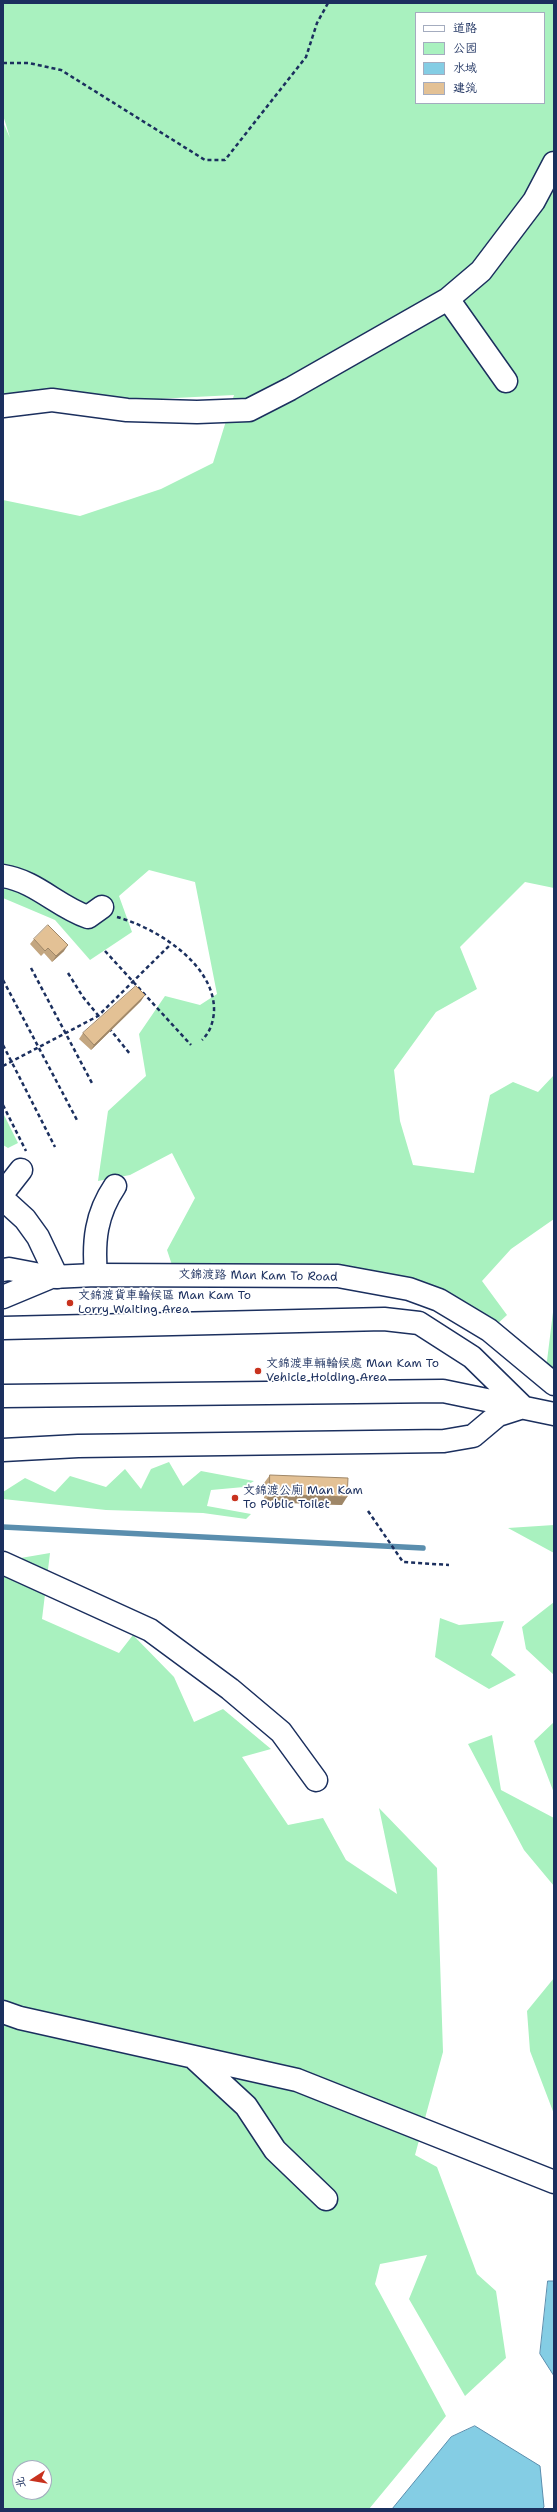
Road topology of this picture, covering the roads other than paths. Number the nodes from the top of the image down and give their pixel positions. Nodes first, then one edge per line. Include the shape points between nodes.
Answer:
1 (554, 164) edge
2 (448, 299) junction
3 (506, 381) dead end
4 (3, 406) edge
5 (3, 876) edge
6 (100, 909) road end
7 (25, 1164) road end
8 (115, 1186) dead end
9 (3, 1193) edge
10 (3, 1199) edge
11 (3, 1270) edge
12 (96, 1275) junction
13 (54, 1277) junction
14 (3, 1297) edge
15 (3, 1328) edge
16 (554, 1384) edge
17 (3, 1396) edge
18 (523, 1407) junction
19 (554, 1414) edge
20 (3, 1450) edge
21 (3, 1563) edge
22 (316, 1780) dead end
23 (3, 2012) edge
24 (192, 2056) junction
25 (554, 2182) edge
26 (326, 2199) dead end

1 - 2 street via 534,201 481,272
2 - 3 street
2 - 4 street via 249,410 126,410 52,400
5 - 6 street via 31,884 75,913 88,917
7 - 9 street
8 - 12 street via 96,1224
10 - 13 street via 38,1237
11 - 13 street, 文錦渡路 Man Kam To Road
12 - 13 street, 文錦渡路 Man Kam To Road
12 - 16 street, 文錦渡路 Man Kam To Road via 338,1276 409,1289 439,1300 489,1330
13 - 14 street, 文錦渡路 Man Kam To Road
15 - 18 street via 384,1319 419,1323 472,1357
17 - 18 street via 443,1391
18 - 19 street
18 - 20 street via 498,1415 473,1436 444,1441 78,1446
21 - 22 street via 150,1630 230,1689 281,1732
23 - 24 street
24 - 25 street via 297,2080
24 - 26 street via 246,2106 275,2150

